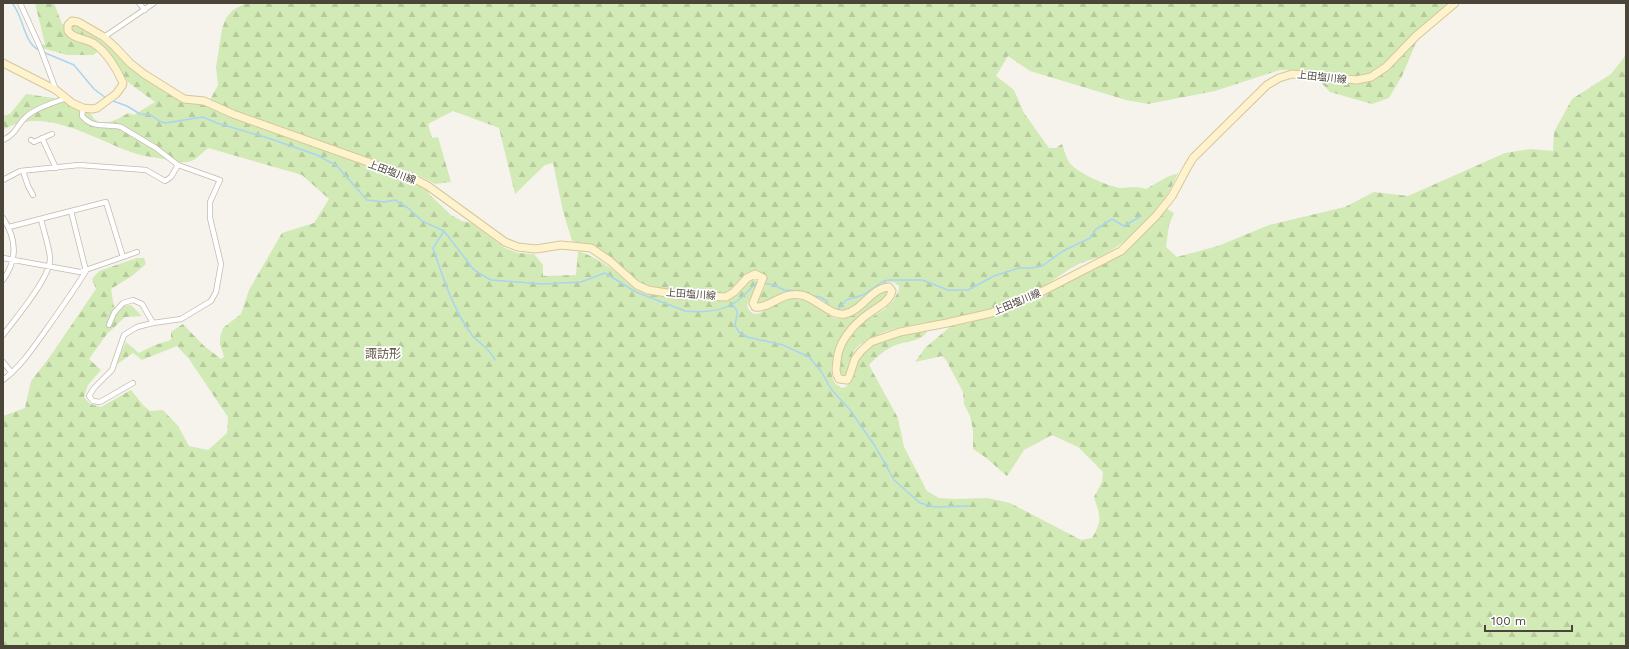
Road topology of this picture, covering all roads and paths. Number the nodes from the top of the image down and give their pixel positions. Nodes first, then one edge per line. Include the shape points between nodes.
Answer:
1 (20, 3) edge
2 (139, 3) edge
3 (154, 3) edge
4 (1455, 3) edge
5 (145, 10) junction
6 (104, 38) junction
7 (3, 63) edge
8 (56, 90) junction
9 (66, 98) junction
10 (83, 108) junction
11 (52, 134) dead end
12 (42, 138) junction
13 (3, 140) edge
14 (31, 140) dead end
15 (178, 165) junction
16 (56, 168) junction
17 (22, 171) junction
18 (3, 180) edge
19 (33, 195) dead end
20 (71, 211) junction
21 (3, 218) edge
22 (41, 219) junction
23 (9, 227) junction
24 (137, 252) dead end
25 (3, 258) edge
26 (123, 258) junction
27 (14, 260) junction
28 (48, 267) junction
29 (86, 271) junction
30 (3, 280) edge
31 (153, 323) junction
32 (109, 326) dead end
33 (3, 335) edge
34 (3, 362) edge
35 (12, 373) junction
36 (3, 380) edge
37 (133, 383) dead end

1 - 8 street
2 - 5 street
3 - 5 street
4 - 6 main road, 上田塩川線 via 1416,36 1386,67 1371,77 1357,80 1292,74 1267,85 1193,158 1172,196 1121,250 1045,290 991,313 900,332 871,342 855,359 849,377 843,381 836,372 841,345 863,318 889,298 892,291 888,287 878,289 845,314 836,313 801,294 786,295 756,308 753,302 763,278 755,274 726,297 680,296 648,290 637,285 591,248 561,245 536,249 518,247 505,242 413,178 204,102 184,99 144,74
5 - 6 street
6 - 10 main road, 上田塩川線 via 78,22 72,21 68,25 70,34 101,49 123,83 116,94 97,108
7 - 8 main road
8 - 9 main road
9 - 10 main road
9 - 13 street via 33,111 13,134
10 - 15 street via 82,116 88,122 96,126 121,127
11 - 12 street
12 - 14 street via 34,142
12 - 16 street
15 - 16 street via 171,177 165,181 146,170 79,165
15 - 31 street via 220,180 210,202 210,213 221,264 216,292 211,301 181,319
16 - 17 street
17 - 18 street
17 - 19 street
20 - 22 street
20 - 26 street via 106,202
20 - 29 street
21 - 23 street
22 - 23 street
22 - 28 street via 50,259
23 - 27 street via 14,244
24 - 26 street
25 - 27 street
26 - 29 street
27 - 28 street
27 - 30 street
28 - 29 street
28 - 33 street via 42,282
29 - 35 street via 26,358
31 - 32 street via 142,304 133,300 123,303 114,313
31 - 37 street via 137,327 124,335 112,370 89,396 93,401 100,402
34 - 35 street
35 - 36 street

